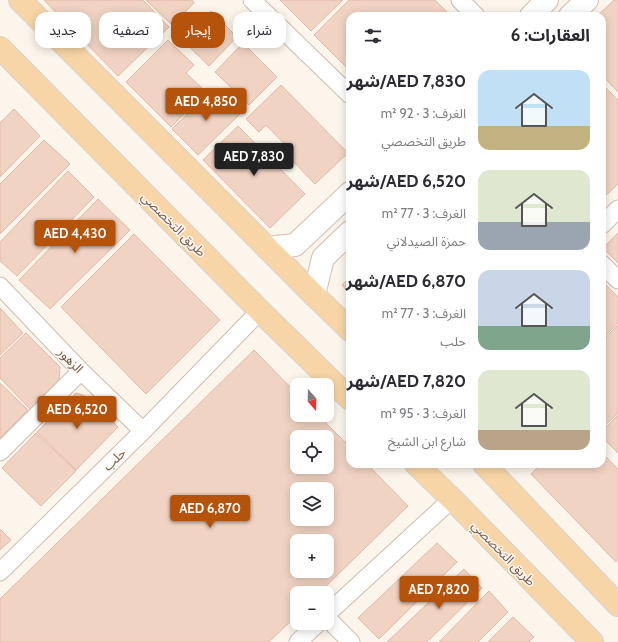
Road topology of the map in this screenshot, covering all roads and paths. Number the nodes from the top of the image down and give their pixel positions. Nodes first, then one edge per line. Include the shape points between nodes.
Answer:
1 (20, 0) edge
2 (252, 0) edge
3 (460, 0) edge
4 (547, 0) edge
5 (587, 0) edge
6 (472, 12) edge
7 (535, 12) edge
8 (574, 12) edge
9 (0, 48) edge
10 (346, 91) edge
11 (344, 199) edge
12 (618, 209) edge
13 (606, 221) edge
14 (346, 234) edge
15 (346, 235) edge
16 (267, 248) junction
17 (606, 268) edge
18 (618, 280) edge
19 (0, 286) edge
20 (314, 296) junction
21 (260, 311) junction
22 (346, 326) edge
23 (81, 371) junction
24 (346, 395) edge
25 (143, 431) junction
26 (0, 452) edge
27 (420, 468) edge
28 (488, 468) edge
29 (452, 499) junction
30 (0, 572) edge
31 (618, 605) edge
32 (334, 608) edge
33 (334, 625) edge
34 (311, 630) edge
35 (298, 642) edge
36 (350, 642) edge
37 (592, 642) edge

1 - 16 main road
2 - 10 street
3 - 6 street
4 - 7 street
5 - 8 street
9 - 21 main road, طريق التخصصي
11 - 14 street via 323,231 329,241 336,241
11 - 16 street via 295,245
12 - 13 street
15 - 20 street via 323,258
16 - 20 main road
17 - 18 street
19 - 23 street, الزهور
20 - 22 main road
21 - 24 main road, طريق التخصصي
21 - 25 street, حلب
23 - 25 street, الزهور
23 - 26 street
25 - 30 street, حلب
27 - 29 main road, طريق التخصصي
28 - 31 main road
29 - 32 street
29 - 37 main road, طريق التخصصي
33 - 36 street
34 - 35 street

